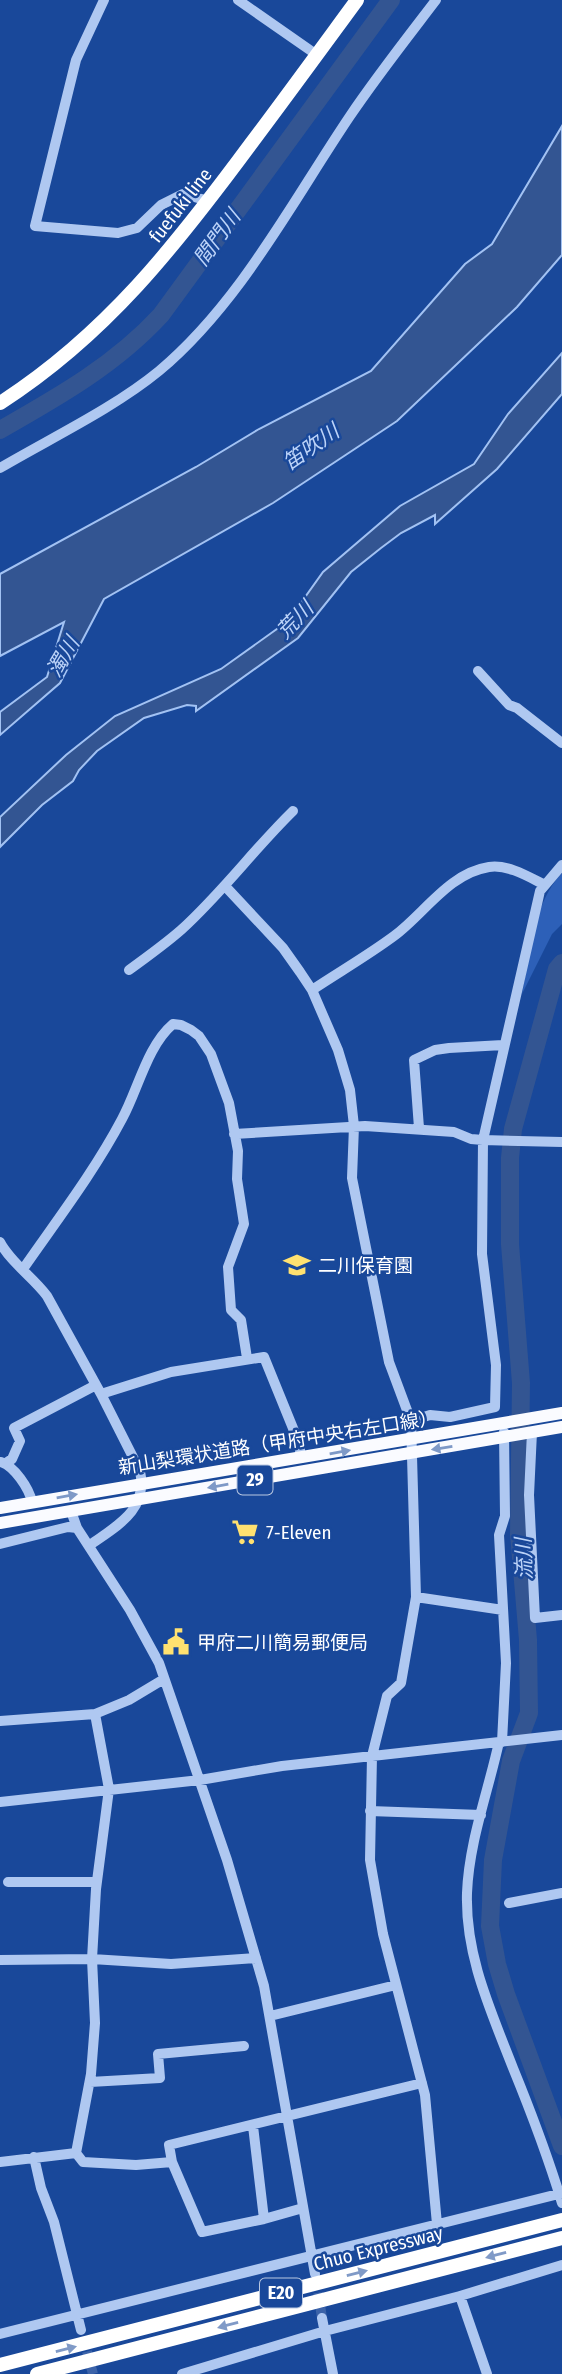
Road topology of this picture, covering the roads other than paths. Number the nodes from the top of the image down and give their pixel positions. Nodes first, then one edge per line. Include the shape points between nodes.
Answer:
1 (104, 0) edge
2 (238, 0) edge
3 (357, 0) edge
4 (436, 0) edge
5 (317, 55) junction
6 (209, 201) junction
7 (0, 404) edge
8 (0, 468) edge
9 (478, 671) dead end
10 (562, 743) edge
11 (293, 810) dead end
12 (562, 865) edge
13 (545, 884) junction
14 (225, 886) junction
15 (129, 970) dead end
16 (312, 990) junction
17 (503, 1045) junction
18 (354, 1126) junction
19 (419, 1128) junction
20 (234, 1134) junction
21 (483, 1140) junction
22 (562, 1142) edge
23 (0, 1242) edge
24 (3, 1254) edge
25 (23, 1269) junction
26 (247, 1358) junction
27 (99, 1390) junction
28 (562, 1413) edge
29 (411, 1421) junction
30 (506, 1423) junction
31 (562, 1427) edge
32 (530, 1433) junction
33 (507, 1437) junction
34 (412, 1446) junction
35 (301, 1458) junction
36 (3, 1463) edge
37 (142, 1483) junction
38 (138, 1500) junction
39 (32, 1502) junction
40 (0, 1508) edge
41 (71, 1511) junction
42 (0, 1523) edge
43 (78, 1528) junction
44 (0, 1544) edge
45 (90, 1545) junction
46 (416, 1597) junction
47 (503, 1610) junction
48 (562, 1615) edge
49 (164, 1679) junction
50 (95, 1714) junction
51 (0, 1721) edge
52 (562, 1735) edge
53 (501, 1742) junction
54 (372, 1756) junction
55 (200, 1780) junction
56 (109, 1790) junction
57 (0, 1802) edge
58 (370, 1811) junction
59 (481, 1815) junction
60 (8, 1882) dead end
61 (97, 1882) junction
62 (562, 1893) edge
63 (509, 1903) dead end
64 (256, 1958) junction
65 (92, 1959) junction
66 (0, 1960) edge
67 (396, 1985) junction
68 (270, 2016) junction
69 (244, 2046) dead end
70 (90, 2082) junction
71 (422, 2083) junction
72 (287, 2118) junction
73 (253, 2126) junction
74 (76, 2153) junction
75 (34, 2157) junction
76 (0, 2162) edge
77 (172, 2162) junction
78 (561, 2197) edge
79 (303, 2208) junction
80 (264, 2220) junction
81 (562, 2220) edge
82 (437, 2224) junction
83 (562, 2238) edge
84 (312, 2255) junction
85 (562, 2265) edge
86 (315, 2274) tunnel mouth
87 (460, 2296) junction
88 (76, 2315) junction
89 (322, 2318) tunnel mouth
90 (80, 2330) tunnel mouth
91 (325, 2331) junction
92 (0, 2334) edge
93 (0, 2365) edge
94 (37, 2374) edge
95 (182, 2374) edge
96 (334, 2374) edge
97 (487, 2374) edge

1 - 6 street via 76,60 35,226 118,233 136,228 161,205 183,194
2 - 5 street
3 - 5 highway, fuefuki line
4 - 8 street via 351,114 283,221 208,323 158,371 119,399
5 - 6 highway, fuefuki line
6 - 7 highway, fuefuki line via 112,313 36,381
9 - 10 street via 509,705
11 - 14 street
12 - 13 street
13 - 16 street via 505,868 477,870 446,888 395,935
13 - 17 street
14 - 15 street via 181,930
14 - 16 street via 283,947
16 - 18 street via 344,1068
17 - 19 street via 435,1050 414,1060
17 - 21 street
18 - 19 street
18 - 20 street
18 - 29 street via 352,1178 388,1362
19 - 21 street
20 - 25 street via 211,1054 199,1036 173,1024 142,1072 122,1119 90,1173
20 - 26 street via 244,1224 228,1267 231,1310 241,1320
21 - 22 street
21 - 29 street via 482,1254 495,1364 495,1407
23 - 24 street
24 - 25 street
25 - 27 street via 47,1296
26 - 27 street
26 - 35 street via 264,1357
27 - 36 street via 14,1428 20,1441 12,1459
27 - 37 street via 138,1464
28 - 30 main road, 新山梨環状道路（甲府中央右左口線） / 29
29 - 34 street
30 - 33 street
30 - 34 main road, 新山梨環状道路（甲府中央右左口線） / 29
31 - 32 main road, 新山梨環状道路（甲府中央右左口線） / 29
32 - 33 main road, 新山梨環状道路（甲府中央右左口線） / 29
32 - 48 street via 535,1618
33 -> 34 main road, 新山梨環状道路（甲府中央右左口線） / 29
33 - 47 street via 505,1516 499,1535
35 -> 34 main road, 新山梨環状道路（甲府中央右左口線） / 29
34 -> 38 main road, 新山梨環状道路（甲府中央右左口線） / 29
34 - 46 street
35 - 37 main road, 新山梨環状道路（甲府中央右左口線） / 29
36 - 39 street via 28,1490
37 - 38 street
39 -> 37 main road, 新山梨環状道路（甲府中央右左口線） / 29
38 - 41 main road, 新山梨環状道路（甲府中央右左口線） / 29
38 - 45 street via 131,1515
39 - 40 main road, 新山梨環状道路（甲府中央右左口線） / 29
41 - 42 main road, 新山梨環状道路（甲府中央右左口線） / 29
41 - 43 street
43 - 44 street
43 - 45 street
45 - 49 street via 130,1610
46 - 47 street
46 - 54 street via 401,1684 387,1696
47 - 53 street via 506,1663
49 - 50 street
49 - 55 street
50 - 51 street
50 - 56 street
52 - 53 street
53 - 54 street
53 - 59 street
54 - 55 street
54 - 58 street
55 - 56 street
55 - 64 street
56 - 57 street
56 - 61 street
58 - 59 street
58 - 67 street via 372,1878
59 - 78 street via 467,1894 474,1960
60 - 61 street
61 - 65 street
62 - 63 street
64 - 65 street via 171,1964
64 - 68 street
65 - 66 street
65 - 70 street via 95,2023
67 - 68 street
67 - 71 street
68 - 72 street
69 - 70 street via 158,2054 160,2078
70 - 74 street
71 - 72 street
71 - 82 street
72 - 73 street
72 - 79 street
73 - 77 street via 169,2145
73 - 80 street
74 - 75 street
74 - 77 street via 83,2162
75 - 76 street
75 - 88 street
77 - 80 street via 202,2232
78 - 82 street
79 - 80 street
79 - 84 street
93 -> 81 highway, Chuo Expressway / E20
82 - 84 street
83 -> 94 highway, Chuo Expressway / E20
84 - 86 street
84 - 88 street
85 - 87 street
87 - 91 street
87 - 97 street
88 - 90 street
88 - 92 street
89 - 91 street
91 - 95 street
91 - 96 street

